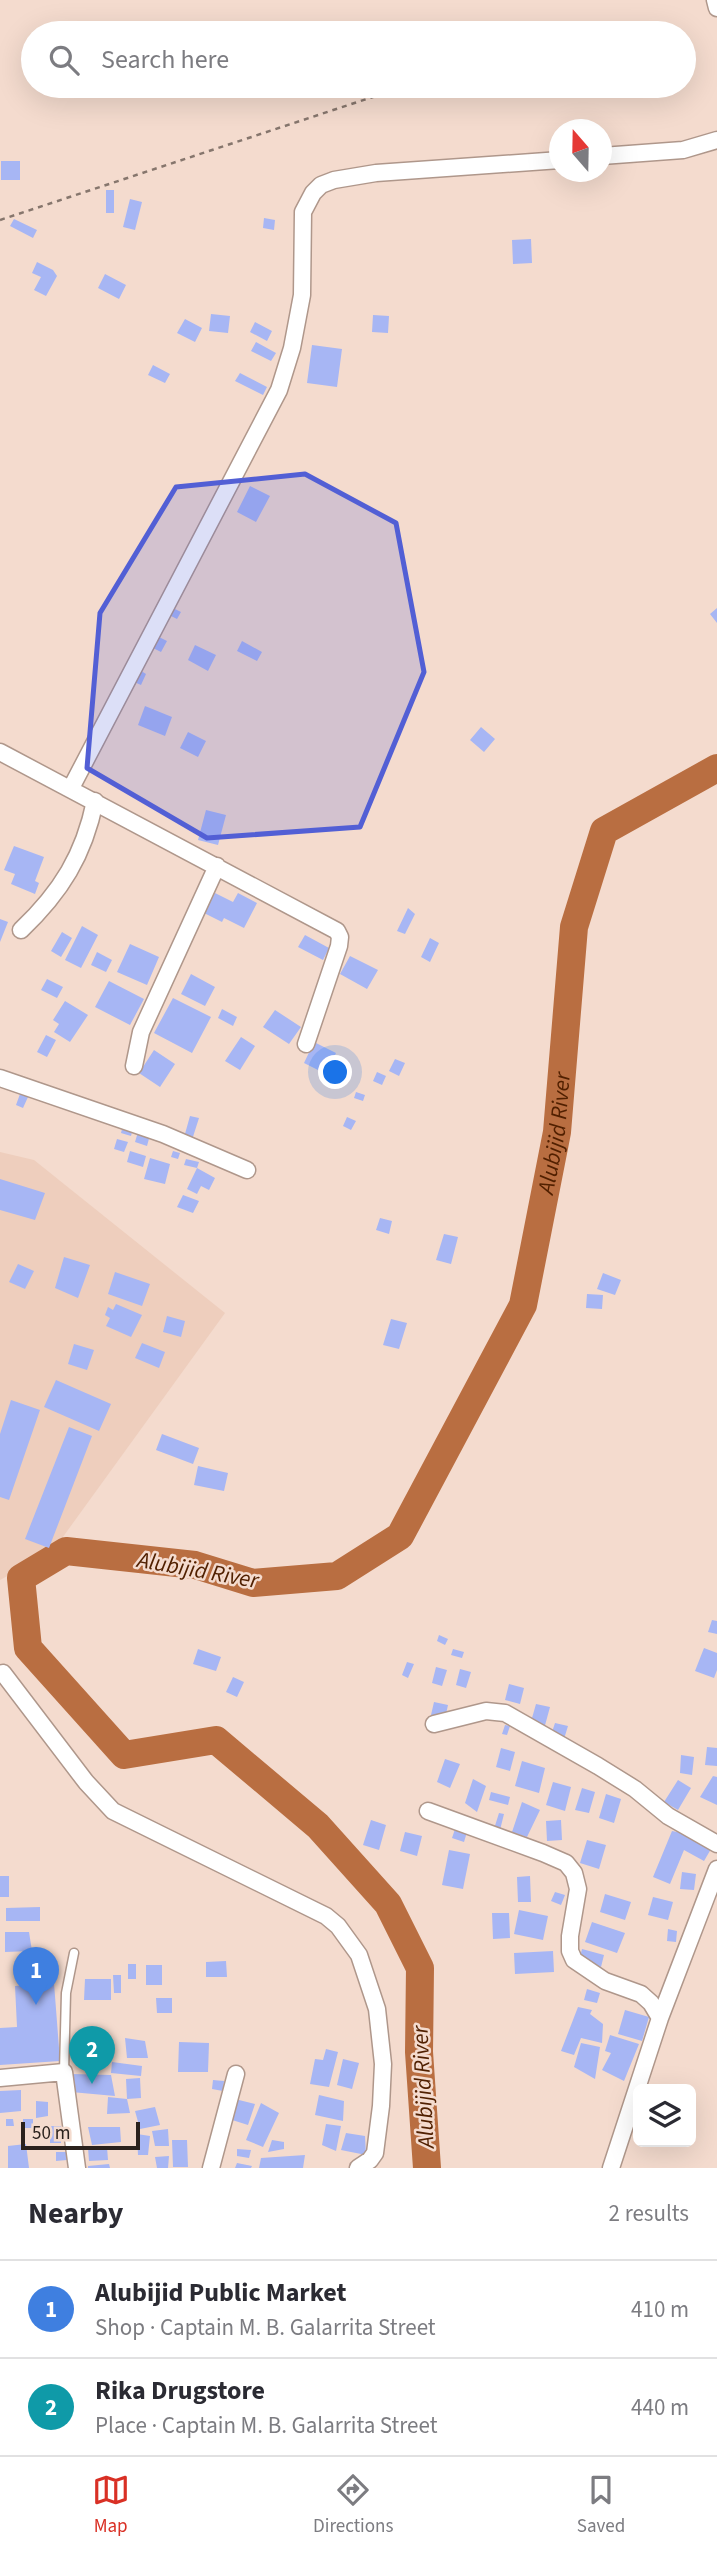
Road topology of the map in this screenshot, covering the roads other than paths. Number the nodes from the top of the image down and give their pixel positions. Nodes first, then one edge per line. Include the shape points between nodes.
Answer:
1 (715, 0) edge
2 (717, 8) edge
3 (717, 139) edge
4 (612, 155) edge
5 (549, 161) edge
6 (0, 752) edge
7 (71, 788) junction
8 (95, 801) junction
9 (217, 866) junction
10 (21, 930) dead end
11 (306, 1044) dead end
12 (134, 1066) dead end
13 (0, 1078) edge
14 (247, 1170) dead end
15 (3, 1673) dead end
16 (434, 1724) dead end
17 (428, 1811) dead end
18 (717, 1844) edge
19 (717, 1869) edge
20 (74, 1953) dead end
21 (660, 2018) junction
22 (64, 2072) junction
23 (236, 2074) dead end
24 (0, 2078) edge
25 (77, 2168) edge
26 (211, 2168) edge
27 (358, 2168) edge
28 (611, 2168) edge

1 - 2 street
3 - 4 street via 683,150
5 - 7 street via 376,173 334,180 313,193 303,212 302,295 279,390
6 - 7 street
7 - 8 street
8 - 9 street
8 - 10 street via 82,850 57,892
9 - 11 street via 337,931 339,946
9 - 12 street via 141,1032
13 - 14 street via 163,1134
15 - 27 street via 113,1811 326,1916 349,1940 366,1971 377,2009 383,2063 375,2153
16 - 18 street via 486,1711 505,1713 598,1766
17 - 21 street via 565,1863 574,1873 578,1889 570,1937 574,1960 605,1981 641,1994
19 - 21 street
20 - 22 lane via 66,1993
21 - 28 street
22 - 24 street
22 - 25 street
23 - 26 street

